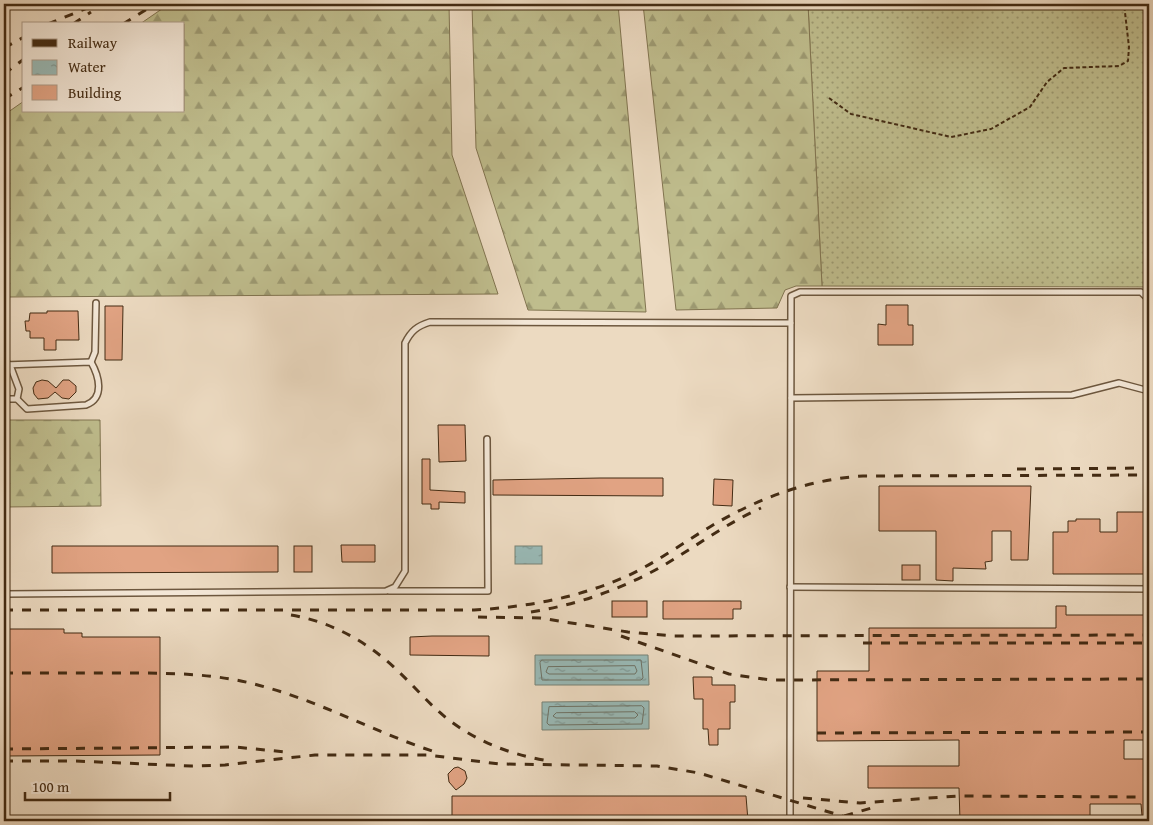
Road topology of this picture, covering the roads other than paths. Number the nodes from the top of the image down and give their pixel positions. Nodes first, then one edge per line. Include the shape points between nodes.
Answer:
1 (1149, 300) edge
2 (96, 302) dead end
3 (791, 324) junction
4 (91, 362) junction
5 (7, 365) edge
6 (1149, 391) edge
7 (791, 398) junction
8 (4, 399) edge
9 (16, 399) junction
10 (487, 439) dead end
11 (790, 587) junction
12 (1149, 588) edge
13 (386, 591) junction
14 (4, 594) edge
15 (790, 821) edge

1 - 3 lane via 1141,292 800,292 791,296
2 - 4 lane via 95,352
3 - 7 lane
3 - 13 lane via 430,322 418,326 405,344 405,571 395,586
4 - 5 lane
4 - 9 lane via 99,381 98,395 86,405 27,410
5 - 9 lane via 20,389
6 - 7 lane via 1119,383 1072,395
7 - 11 lane
8 - 9 lane
10 - 13 lane via 488,591
11 - 12 lane
11 - 15 lane
13 - 14 lane

